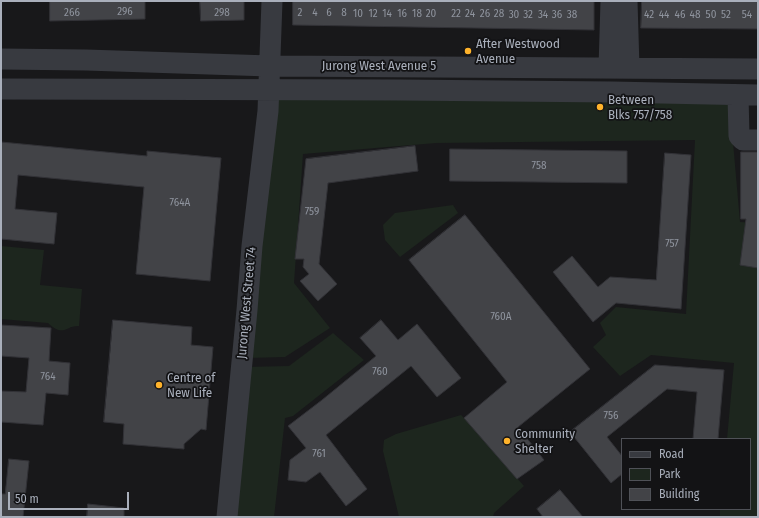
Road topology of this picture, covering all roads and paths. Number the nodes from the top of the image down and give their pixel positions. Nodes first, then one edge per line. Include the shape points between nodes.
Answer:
1 (272, 1) edge
2 (611, 1) edge
3 (628, 1) edge
4 (1, 59) edge
5 (270, 66) junction
6 (619, 68) junction
7 (758, 69) edge
8 (1, 89) edge
9 (270, 89) junction
10 (748, 95) edge
11 (758, 140) edge
12 (227, 517) edge

1 - 5 street, Jurong West Street 74
2 - 6 street
3 - 6 street
4 - 5 street, Jurong West Avenue 5
5 - 6 street, Jurong West Avenue 5
5 - 9 street, Jurong West Street 74
6 - 7 street, Jurong West Avenue 5
8 - 9 street, Jurong West Avenue 5
9 - 10 street, Jurong West Avenue 5
9 - 12 street, Jurong West Street 74 via 252,246
10 - 11 street via 739,136 743,140

